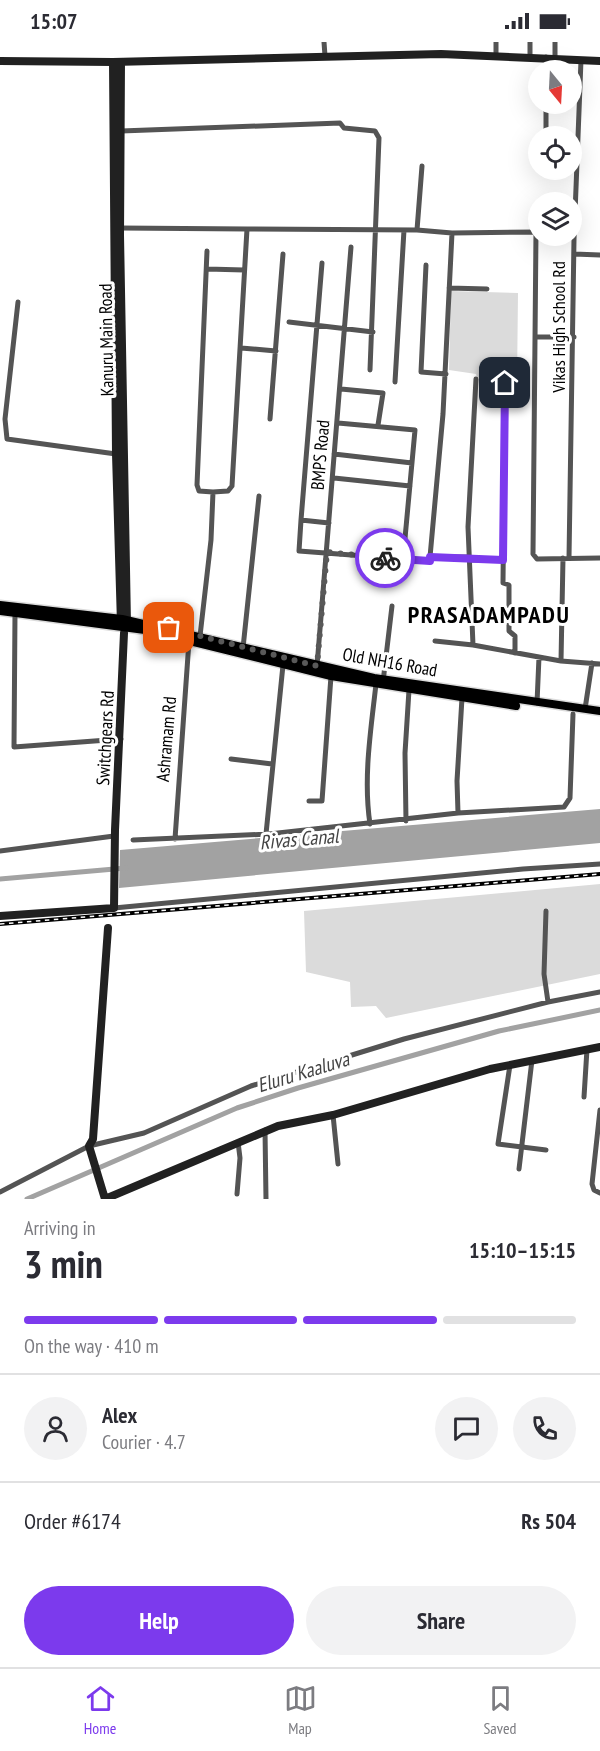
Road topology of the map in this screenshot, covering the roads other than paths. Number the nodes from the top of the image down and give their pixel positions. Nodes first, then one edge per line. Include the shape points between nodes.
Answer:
1 (324, 42) edge
2 (496, 42) edge
3 (530, 42) edge
4 (555, 42) edge
5 (496, 55) junction
6 (325, 56) junction
7 (530, 56) junction
8 (546, 57) joint
9 (555, 57) junction
10 (581, 60) edge
11 (582, 60) edge
12 (0, 61) edge
13 (600, 61) edge
14 (117, 62) junction
15 (121, 131) junction
16 (422, 166) dead end
17 (116, 172) junction
18 (120, 228) junction
19 (377, 229) junction
20 (247, 230) junction
21 (404, 230) junction
22 (417, 231) junction
23 (528, 232) edge
24 (452, 234) junction
25 (537, 246) edge
26 (574, 246) edge
27 (351, 247) dead end
28 (207, 251) dead end
29 (283, 254) dead end
30 (574, 254) junction
31 (600, 255) edge
32 (322, 263) dead end
33 (426, 265) dead end
34 (207, 268) junction
35 (244, 270) junction
36 (449, 288) junction
37 (487, 290) dead end
38 (18, 302) dead end
39 (117, 310) junction
40 (290, 322) dead end
41 (316, 325) junction
42 (344, 329) junction
43 (373, 332) junction
44 (536, 337) junction
45 (574, 337) junction
46 (241, 348) junction
47 (276, 351) junction
48 (370, 370) dead end
49 (446, 374) junction
50 (476, 380) dead end
51 (395, 382) dead end
52 (505, 383) dead end
53 (341, 389) junction
54 (270, 419) dead end
55 (338, 423) junction
56 (378, 426) junction
57 (116, 454) junction
58 (334, 454) junction
59 (412, 463) junction
60 (334, 478) junction
61 (410, 486) junction
62 (213, 492) junction
63 (259, 496) dead end
64 (301, 520) junction
65 (329, 523) junction
66 (327, 552) junction
67 (430, 557) junction
68 (566, 558) junction
69 (600, 558) edge
70 (470, 559) junction
71 (403, 560) junction
72 (503, 560) junction
73 (0, 605) edge
74 (392, 606) dead end
75 (0, 611) edge
76 (15, 613) junction
77 (124, 625) junction
78 (201, 636) junction
79 (189, 641) junction
80 (435, 641) dead end
81 (472, 645) junction
82 (243, 648) junction
83 (516, 652) junction
84 (539, 657) junction
85 (561, 662) junction
86 (592, 663) junction
87 (600, 664) edge
88 (283, 665) junction
89 (317, 666) junction
90 (331, 676) junction
91 (381, 682) junction
92 (409, 690) junction
93 (462, 698) junction
94 (537, 703) junction
95 (585, 709) junction
96 (600, 711) edge
97 (573, 714) junction
98 (600, 716) edge
99 (121, 739) junction
100 (231, 759) dead end
101 (272, 764) junction
102 (309, 801) dead end
103 (458, 813) junction
104 (406, 820) junction
105 (370, 824) junction
106 (266, 834) junction
107 (114, 836) junction
108 (175, 839) junction
109 (133, 840) dead end
110 (0, 851) edge
111 (600, 864) edge
112 (114, 908) junction
113 (546, 911) dead end
114 (0, 916) edge
115 (108, 928) dead end
116 (600, 992) edge
117 (548, 1002) junction
118 (600, 1047) edge
119 (587, 1049) junction
120 (532, 1060) junction
121 (510, 1065) junction
122 (584, 1097) dead end
123 (600, 1110) edge
124 (333, 1115) junction
125 (266, 1130) junction
126 (238, 1142) junction
127 (522, 1147) junction
128 (89, 1148) junction
129 (546, 1150) dead end
130 (338, 1164) dead end
131 (519, 1169) dead end
132 (0, 1192) edge
133 (600, 1193) edge
134 (237, 1194) dead end
135 (266, 1199) edge

1 - 6 street
2 - 5 street
3 - 7 street
4 - 9 street
5 - 6 street
5 - 7 street
6 - 14 street
7 - 8 street
8 - 9 street
9 - 10 street
11 - 13 street
12 - 14 street
14 - 15 street, Kanuru Main Road
14 - 17 street, Kanuru Main Road
15 - 17 street, Kanuru Main Road
15 - 19 street via 340,123 345,128 375,131 379,138
16 - 22 street
17 - 18 street, Kanuru Main Road
17 - 39 street, Kanuru Main Road
18 - 20 street
18 - 39 street, Kanuru Main Road
19 - 20 street
19 - 21 street
19 - 43 street
20 - 35 street
21 - 22 street
21 - 51 street
22 - 24 street
23 - 24 street
24 - 36 street
25 - 44 street
26 - 30 street, Vikas High School Rd
27 - 42 street, BMPS Road
28 - 34 street
29 - 47 street
30 - 31 street
30 - 45 street, Vikas High School Rd
32 - 41 street
33 - 49 street via 421,372
34 - 35 street
34 - 62 street via 197,485 199,491
35 - 46 street
36 - 37 street
36 - 49 street
38 - 57 street via 5,419 7,439
39 - 57 street, Kanuru Main Road
39 - 77 street, Kanuru Main Road
40 - 41 street
41 - 42 street
41 - 64 street
42 - 43 street
42 - 53 street, BMPS Road
43 - 48 street
44 - 45 street
44 - 68 street via 533,554 537,559
45 - 68 street, Vikas High School Rd
46 - 47 street
46 - 62 street via 232,486 228,491
47 - 54 street
49 - 67 street
50 - 70 street via 468,527
52 - 72 street
53 - 55 street, BMPS Road
53 - 56 street via 383,393
55 - 56 street
55 - 58 street, BMPS Road
56 - 59 street via 415,430
57 - 77 street, Kanuru Main Road
58 - 59 street
58 - 60 street, BMPS Road
59 - 61 street
60 - 61 street
60 - 65 street, BMPS Road
61 - 71 street
62 - 78 street
63 - 82 street
64 - 65 street
64 - 66 street via 299,551
65 - 66 street, BMPS Road
66 - 71 street
66 - 89 street, BMPS Road
67 - 70 street
67 - 71 street via 430,561
68 - 69 street
68 - 85 street, Vikas High School Rd
70 - 72 street
70 - 81 street
72 - 83 street via 503,583 509,585 509,631 515,636
73 - 77 main road, Old NH16 Road
74 - 91 street
75 - 76 main road, Old NH16 Road
76 - 77 main road, Old NH16 Road
76 - 99 street via 14,747
77 - 78 main road, Old NH16 Road
77 - 79 main road, Old NH16 Road
77 - 99 street, Switchgears Rd
78 - 82 main road, Old NH16 Road
79 - 88 main road, Old NH16 Road
79 - 108 street, Ashramam Rd
80 - 81 street
81 - 83 street
82 - 89 main road, Old NH16 Road
83 - 84 street
84 - 85 street
84 - 94 street
85 - 86 street
86 - 87 street
86 - 95 street
88 - 90 main road, Old NH16 Road
88 - 101 street
89 - 91 main road, Old NH16 Road
90 - 91 main road, Old NH16 Road
90 - 102 street via 322,801
91 - 92 main road, Old NH16 Road
91 - 94 main road, Old NH16 Road
91 - 105 street via 370,747
92 - 93 main road, Old NH16 Road
92 - 104 street
93 - 97 main road, Old NH16 Road
93 - 103 street
94 - 95 main road, Old NH16 Road
95 - 96 main road, Old NH16 Road
97 - 98 main road, Old NH16 Road
97 - 103 street via 567,806
99 - 107 street, Switchgears Rd
100 - 101 street
101 - 106 street
103 - 104 street
104 - 105 street
105 - 106 street
106 - 108 street
107 - 110 street
107 - 112 street, Switchgears Rd
108 - 109 street
111 - 112 street
112 - 114 street
113 - 117 street via 544,974
115 - 128 street via 101,1056
116 - 117 street
117 - 128 street via 346,1056 251,1086 144,1133
118 - 119 street
119 - 120 street
119 - 122 street
120 - 121 street
120 - 127 street
121 - 124 street
121 - 127 street via 498,1142
123 - 133 street via 592,1184
124 - 125 street
124 - 130 street
125 - 126 street
125 - 135 street
126 - 128 street via 105,1199
126 - 134 street
127 - 129 street
127 - 131 street
128 - 132 street

